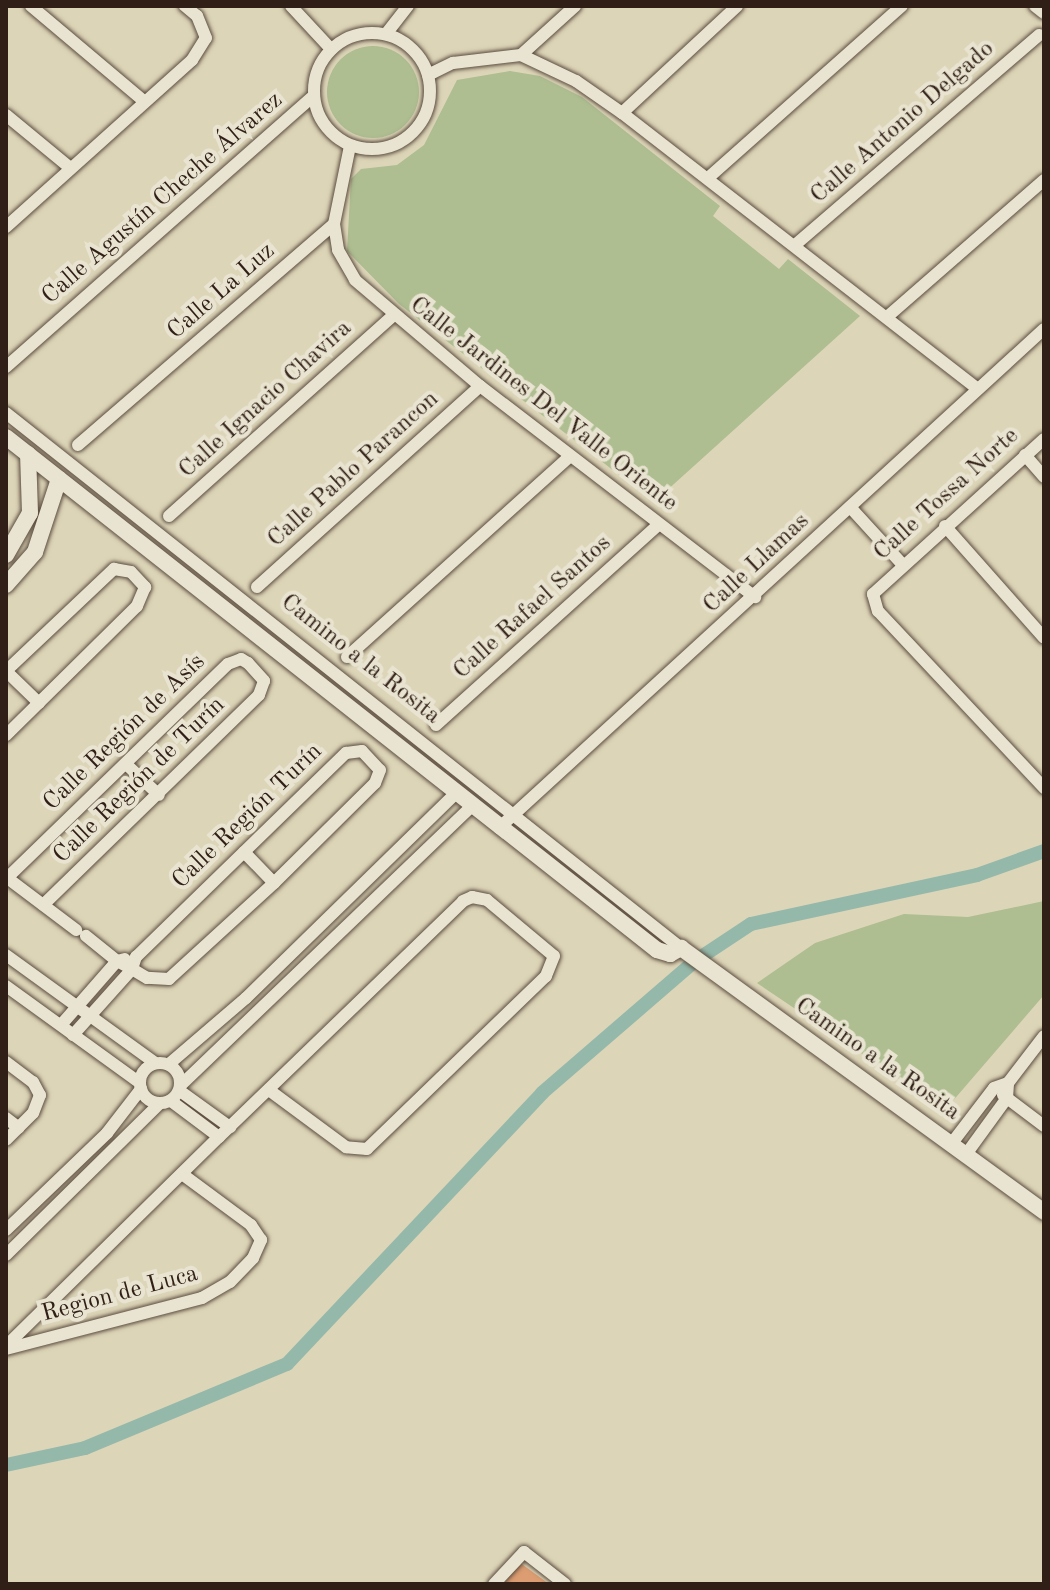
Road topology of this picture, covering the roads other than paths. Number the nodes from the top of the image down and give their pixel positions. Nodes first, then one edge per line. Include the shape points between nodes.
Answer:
1 (31, 6) edge
2 (185, 6) edge
3 (291, 6) edge
4 (408, 6) edge
5 (575, 6) edge
6 (737, 6) edge
7 (902, 6) edge
8 (1035, 6) edge
9 (1044, 13) edge
10 (386, 34) junction
11 (1039, 35) dead end
12 (331, 49) junction
13 (521, 55) junction
14 (428, 75) junction
15 (313, 96) junction
16 (145, 102) junction
17 (622, 113) junction
18 (6, 115) edge
19 (350, 146) junction
20 (69, 167) junction
21 (708, 178) junction
22 (1044, 180) edge
23 (334, 224) junction
24 (6, 227) edge
25 (795, 245) junction
26 (393, 316) junction
27 (887, 317) junction
28 (1044, 329) edge
29 (6, 367) edge
30 (480, 386) junction
31 (976, 388) junction
32 (6, 413) edge
33 (6, 437) edge
34 (1044, 439) edge
35 (78, 445) dead end
36 (28, 454) junction
37 (1025, 455) junction
38 (570, 456) junction
39 (1044, 477) edge
40 (59, 479) junction
41 (850, 507) junction
42 (169, 516) dead end
43 (659, 524) junction
44 (945, 526) junction
45 (6, 555) edge
46 (902, 564) junction
47 (6, 585) edge
48 (257, 587) dead end
49 (755, 597) junction
50 (1044, 638) edge
51 (347, 657) dead end
52 (241, 659) joint
53 (6, 671) edge
54 (39, 703) junction
55 (436, 725) dead end
56 (6, 735) edge
57 (126, 764) junction
58 (1044, 788) edge
59 (456, 793) junction
60 (159, 795) junction
61 (471, 807) junction
62 (516, 813) junction
63 (499, 828) junction
64 (244, 852) junction
65 (7, 878) edge
66 (274, 883) junction
67 (43, 905) junction
68 (310, 934) junction
69 (323, 948) junction
70 (681, 948) junction
71 (6, 955) edge
72 (117, 961) junction
73 (134, 963) junction
74 (6, 986) edge
75 (78, 1006) junction
76 (90, 1015) junction
77 (61, 1025) junction
78 (73, 1035) junction
79 (1044, 1036) edge
80 (6, 1062) edge
81 (162, 1064) junction
82 (1008, 1083) junction
83 (140, 1086) junction
84 (994, 1088) junction
85 (269, 1090) junction
86 (173, 1095) junction
87 (1007, 1098) junction
88 (6, 1118) edge
89 (1044, 1126) edge
90 (230, 1127) junction
91 (19, 1128) junction
92 (219, 1137) junction
93 (6, 1140) edge
94 (952, 1143) junction
95 (967, 1153) junction
96 (182, 1174) junction
97 (1044, 1212) edge
98 (6, 1230) edge
99 (6, 1255) edge
100 (6, 1348) edge
101 (494, 1584) edge
102 (565, 1584) edge

1 - 16 street
2 - 16 street via 197,16 206,38 192,60
3 - 12 street
4 - 10 street
5 - 13 street
6 - 17 street
7 - 21 street
8 - 9 street
10 - 12 street via 357,35
10 - 14 street via 413,49
11 - 25 street, Calle Antonio Delgado
12 - 15 street via 318,71
13 - 14 street via 453,63
13 - 17 street via 576,81
14 - 19 street via 427,112 403,141 368,150
15 - 19 street via 324,125
15 - 29 street, Calle Agustín Cheche Álvarez
16 - 20 street
17 - 21 street
18 - 20 street
19 - 23 street
20 - 24 street
21 - 25 street
22 - 27 street
23 - 26 street, Calle Jardines Del Valle Oriente via 345,267
23 - 35 street, Calle La Luz
25 - 27 street
26 - 30 street, Calle Jardines Del Valle Oriente
26 - 42 street, Calle Ignacio Chavira
27 - 31 street
28 - 31 street, Calle Llamas
30 - 38 street, Calle Jardines Del Valle Oriente
30 - 48 street, Calle Pablo Parancon
31 - 41 street, Calle Llamas
32 - 62 street, Camino a la Rosita
33 - 36 street
34 - 37 street, Calle Tossa Norte
36 - 40 street, Camino a la Rosita
36 - 45 street via 30,513
37 - 39 street
37 - 44 street, Calle Tossa Norte
38 - 43 street, Calle Jardines Del Valle Oriente
38 - 51 street
40 - 47 street via 35,552
40 - 59 street, Camino a la Rosita
41 - 46 street
41 - 49 street, Calle Llamas
43 - 49 street, Calle Jardines Del Valle Oriente
43 - 55 street, Calle Rafael Santos
44 - 46 street, Calle Tossa Norte
44 - 50 street
46 - 58 street, Calle Tossa Norte via 873,594 878,611
49 - 62 street, Calle Llamas
52 - 57 street, Calle Región de Asís via 228,664
52 - 60 street, Calle Región de Turín via 265,685
53 - 54 street
53 - 54 street via 108,574 120,568 131,572 145,587 142,599
54 - 56 street
57 - 60 street
57 - 65 street, Calle Región de Asís
59 - 61 street, Camino a la Rosita
59 - 68 street
60 - 67 street, Calle Región de Turín
61 - 63 street, Camino a la Rosita
61 - 69 street
62 - 63 street, Calle Llamas
62 - 70 street, Camino a la Rosita
63 - 70 street, Camino a la Rosita via 657,950 670,954
64 - 66 street
64 - 66 street, Calle Región Turín via 349,750 362,751 377,766 375,783
64 - 73 street, Calle Región Turín
65 - 67 street, Calle Región de Asís
66 - 73 street, Calle Región Turín via 176,974 162,982
67 - 72 street, Calle Región de Asís
68 - 69 street
68 - 81 street
69 - 86 street
70 - 94 street, Camino a la Rosita
71 - 75 street
72 - 73 street
72 - 75 street
73 - 76 street, Calle Región Turín
74 - 77 street
75 - 76 street
75 - 77 street
76 - 78 street, Calle Región Turín
76 - 81 street
77 - 78 street
78 - 83 street
79 - 82 street
80 - 91 street via 33,1082 40,1095
81 - 83 street
81 - 86 street
82 - 84 street
82 - 87 street
83 - 86 street
83 - 98 street via 107,1133
84 - 87 street
84 - 94 street
85 - 85 street, Region de Luca via 346,1147 367,1149 546,976 554,956 487,900 472,897
85 - 90 street, Region de Luca
86 - 90 street
86 - 92 street
86 - 99 street
87 - 89 street
87 - 95 street
88 - 91 street
90 - 92 street, Region de Luca
91 - 93 street
92 - 96 street, Region de Luca
94 - 95 street, Camino a la Rosita
95 - 97 street, Camino a la Rosita
96 - 100 street, Region de Luca
96 - 100 street, Region de Luca via 251,1225 261,1240 253,1258 230,1282 202,1298
101 - 102 street via 524,1552

